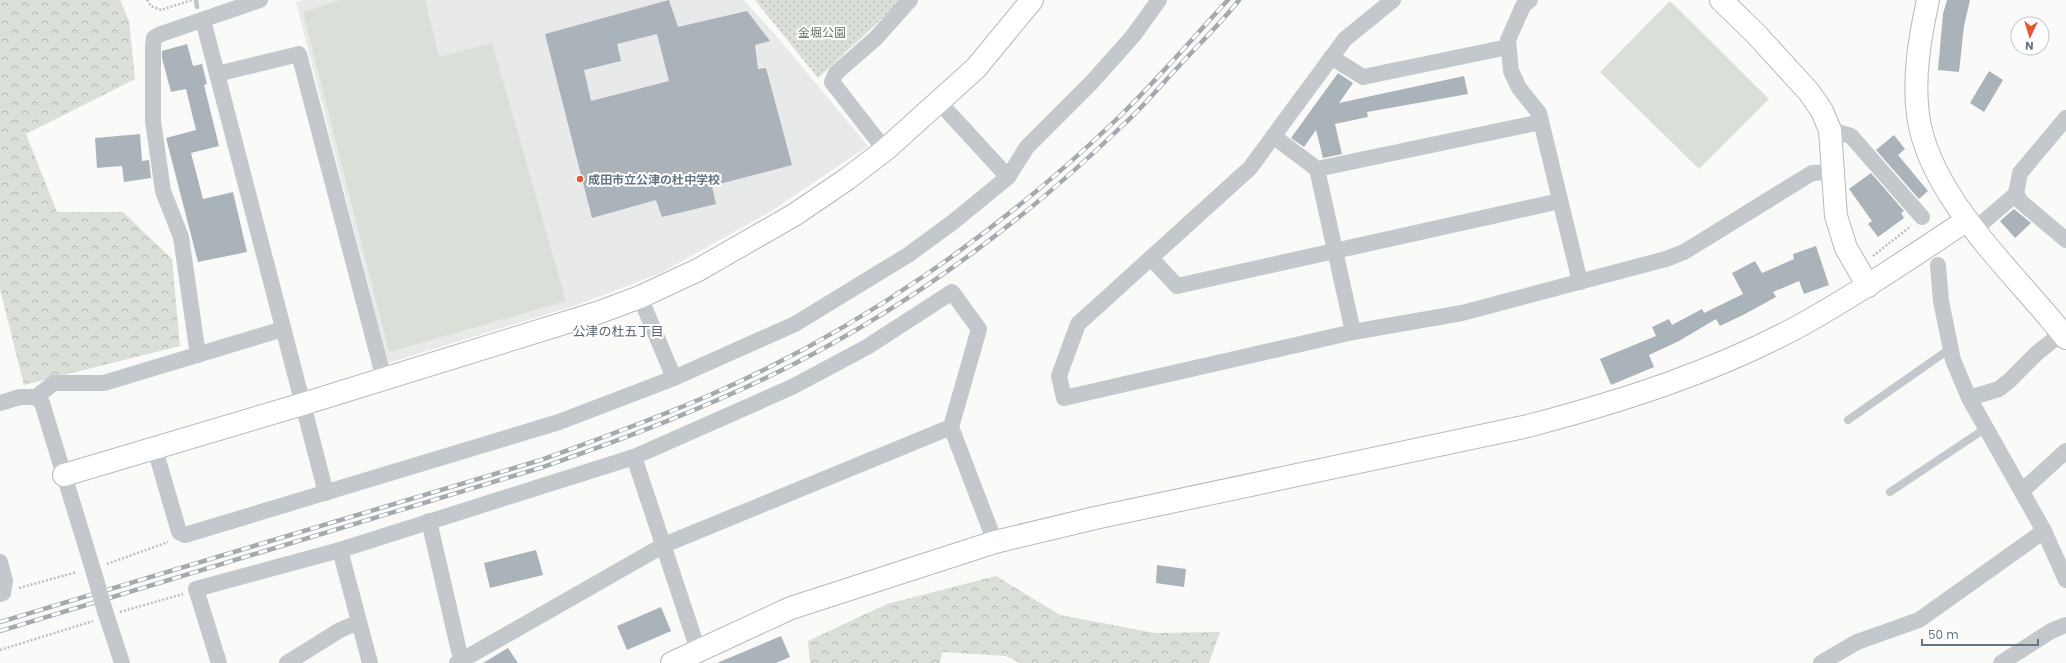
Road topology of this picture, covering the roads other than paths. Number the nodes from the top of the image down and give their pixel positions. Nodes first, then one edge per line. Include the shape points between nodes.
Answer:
1 (260, 0) edge
2 (910, 0) edge
3 (1032, 0) edge
4 (1159, 0) edge
5 (1393, 0) edge
6 (1721, 0) edge
7 (1928, 0) edge
8 (1524, 2) edge
9 (203, 20) junction
10 (1508, 47) junction
11 (1331, 57) junction
12 (217, 74) junction
13 (939, 102) junction
14 (2066, 118) edge
15 (1541, 122) junction
16 (1830, 130) junction
17 (1273, 136) junction
18 (885, 150) junction
19 (1317, 169) junction
20 (1834, 172) junction
21 (1008, 177) junction
22 (2016, 194) junction
23 (1560, 201) junction
24 (1922, 217) road end
25 (1971, 225) junction
26 (2066, 240) edge
27 (1334, 251) junction
28 (1151, 258) junction
29 (1938, 265) dead end
30 (1580, 282) junction
31 (1868, 286) junction
32 (640, 297) junction
33 (283, 329) junction
34 (1353, 332) junction
35 (2064, 336) edge
36 (1951, 348) junction
37 (198, 355) junction
38 (674, 378) junction
39 (384, 379) junction
40 (36, 397) junction
41 (1969, 398) junction
42 (0, 403) edge
43 (303, 404) junction
44 (1848, 420) dead end
45 (951, 427) junction
46 (1986, 428) junction
47 (155, 449) junction
48 (2066, 451) edge
49 (634, 457) junction
50 (64, 476) junction
51 (2022, 491) junction
52 (1890, 492) dead end
53 (326, 493) junction
54 (429, 521) junction
55 (2044, 531) junction
56 (996, 542) junction
57 (664, 545) junction
58 (340, 550) junction
59 (0, 562) edge
60 (2066, 580) edge
61 (1, 593) edge
62 (360, 622) junction
63 (2066, 625) edge
64 (698, 650) junction
65 (1842, 658) edge
66 (460, 661) edge
67 (122, 663) edge
68 (218, 663) edge
69 (287, 663) edge
70 (370, 663) edge
71 (672, 663) edge
72 (1821, 663) edge
73 (2001, 663) edge

1 - 9 street
2 - 18 street via 876,38 836,73 832,82
3 - 13 street via 976,68
4 - 21 street via 1133,36 1028,147
5 - 11 street via 1344,39
6 - 16 street via 1809,92 1822,111
7 - 25 street via 1918,58 1918,116 1932,161
8 - 10 street via 1508,40
9 - 12 street
9 - 37 street via 161,34 154,38 153,46 153,120 163,191 181,237
10 - 11 street via 1363,77
10 - 15 street via 1511,70 1518,88 1539,113
11 - 17 street
12 - 33 street
12 - 39 street via 299,54
13 - 18 street
13 - 21 street
14 - 22 street via 2020,173
15 - 19 street
15 - 23 street
16 - 20 street
16 - 24 street via 1851,136
17 - 19 street
17 - 28 street via 1250,168
18 - 32 street via 794,215 751,242
19 - 27 street
20 - 30 street via 1812,173 1684,252
20 - 31 street via 1836,216 1846,248
21 - 38 street via 908,255 795,324
22 - 25 street
22 - 26 street via 2021,202
23 - 27 street
23 - 30 street
25 - 31 street
25 - 35 street
27 - 28 street via 1177,286
27 - 34 street
28 - 34 street via 1078,324 1059,376 1064,398
29 - 36 street via 1941,301
30 - 34 street via 1462,312
31 - 56 street via 1802,324 1734,357 1668,384 1595,409 1528,426 1103,516
32 - 38 street
32 - 39 street via 600,312
33 - 37 street
33 - 43 street
35 - 41 street via 2037,353 1999,389
36 - 41 street via 1953,360
36 - 44 lane
37 - 40 street via 104,383 54,383
38 - 53 street via 559,422
39 - 43 street
40 - 42 street via 20,397
40 - 50 street via 42,404
41 - 46 street
43 - 47 street
43 - 53 street
45 - 49 street via 979,329 952,292 867,347 792,387
45 - 56 street
45 - 57 street
46 - 51 street
46 - 52 lane
47 - 50 street
47 - 53 street via 179,532 185,535
48 - 51 street
49 - 54 street
49 - 57 street
50 - 67 street, bridge
51 - 55 street
54 - 58 street
54 - 66 street
55 - 60 street
55 - 65 street via 1919,620 1856,642
56 - 64 street via 791,608
57 - 64 street
57 - 66 street
58 - 62 street
58 - 68 street via 196,589
59 - 61 street via 6,581
62 - 69 street via 340,630
62 - 70 street
63 - 73 street via 2051,631
64 - 71 street
65 - 72 street

